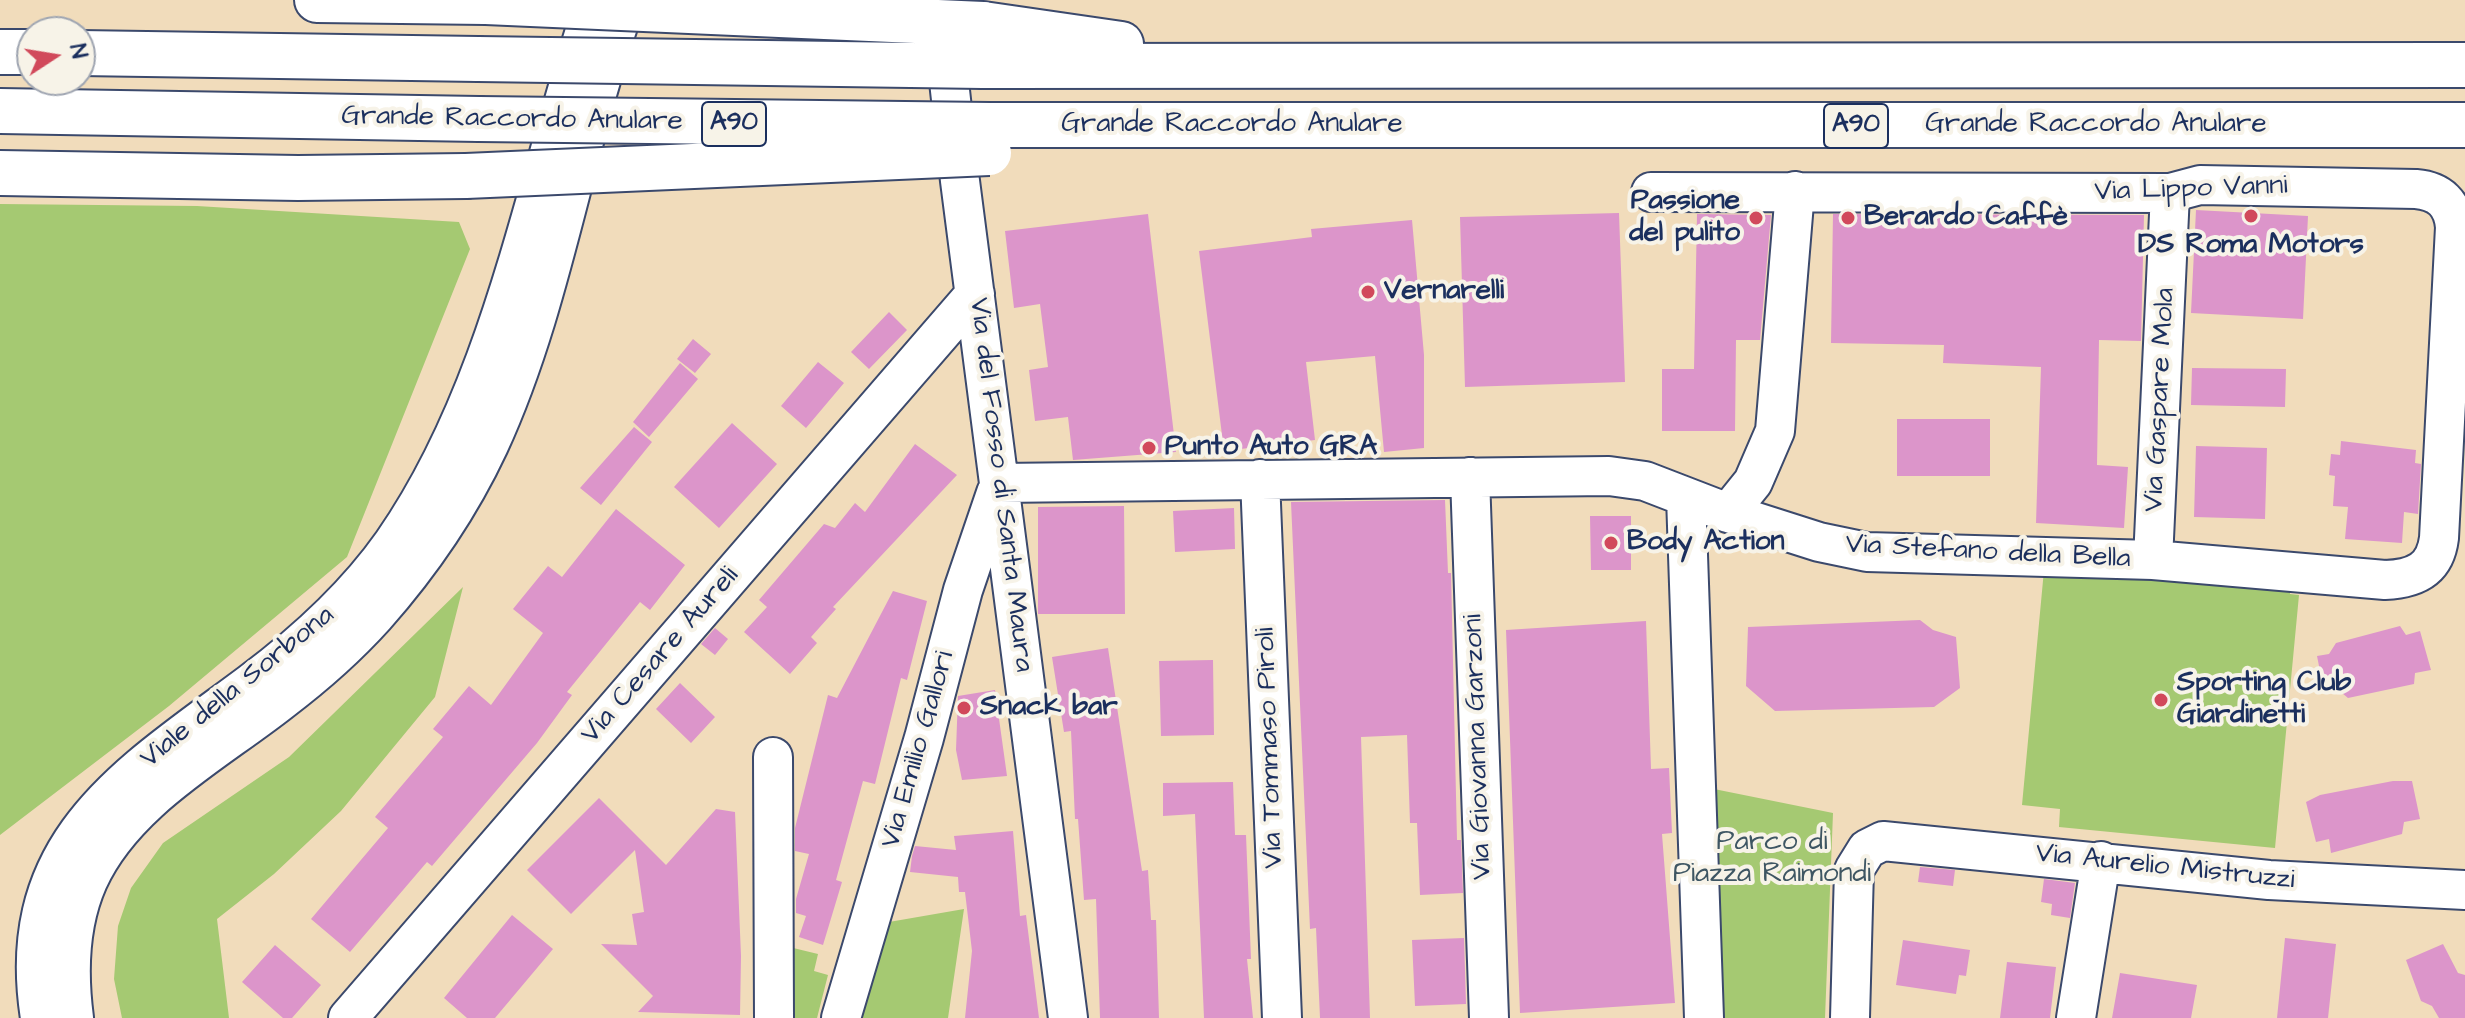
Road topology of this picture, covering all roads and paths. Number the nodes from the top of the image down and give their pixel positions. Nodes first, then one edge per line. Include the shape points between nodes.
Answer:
1 (317, 0) edge
2 (595, 0) edge
3 (627, 0) edge
4 (940, 0) edge
5 (486, 2) edge
6 (983, 45) junction
7 (96, 53) edge
8 (2465, 65) edge
9 (0, 111) edge
10 (2465, 125) edge
11 (990, 139) junction
12 (9, 175) edge
13 (1795, 191) junction
14 (1651, 192) dead end
15 (2170, 193) junction
16 (2442, 197) joint
17 (975, 294) junction
18 (1470, 477) junction
19 (1260, 479) junction
20 (999, 483) junction
21 (2453, 494) edge
22 (1686, 497) junction
23 (1728, 513) junction
24 (2153, 560) junction
25 (1013, 584) junction
26 (963, 590) junction
27 (773, 757) dead end
28 (2101, 861) junction
29 (2465, 890) edge
30 (40, 1018) edge
31 (74, 1018) edge
32 (348, 1018) edge
33 (774, 1018) edge
34 (841, 1018) edge
35 (1068, 1018) edge
36 (1282, 1018) edge
37 (1489, 1018) edge
38 (1704, 1018) edge
39 (1850, 1018) edge
40 (2076, 1018) edge

1 - 5 highway
2 - 30 street, Viale della Sorbona via 485,362 441,465 392,544 338,607 255,680 129,777 77,830 56,870 40,925
3 - 31 street, Viale della Sorbona via 519,368 475,471 433,543 362,630 282,701 149,802 111,845 90,878 75,924
4 - 17 street, Via del Fosso di Santa Maura
5 - 6 highway, bridge
6 - 7 highway, A90, bridge via 478,59
6 - 8 highway, A90 via 1258,65
9 - 11 highway, Grande Raccordo Anulare / A90, bridge via 479,119
10 - 11 highway, Grande Raccordo Anulare / A90 via 1246,125
11 - 12 highway, bridge via 466,176
13 - 14 street, Via Lippo Vanni
13 - 15 street, Via Lippo Vanni
13 - 23 street via 1775,431 1753,482
15 - 16 street, Via Lippo Vanni via 2200,185 2239,185 2416,189
15 - 24 street, Via Gaspare Mola
16 - 21 street, Via Stefano della Bella via 2453,212 2455,227
17 - 20 street, Via del Fosso di Santa Maura
17 - 32 street, Via Cesare Aureli
18 - 19 street, Via Stefano della Bella
18 - 22 street, Via Stefano della Bella via 1609,476 1645,481
18 - 37 street, Via Giovanna Garzoni
19 - 20 street, Via Stefano della Bella
19 - 36 street, Via Tommaso Piroli
20 - 25 street, Via del Fosso di Santa Maura
20 - 26 street, Via Emilio Gallori
21 - 24 street, Via Stefano della Bella via 2434,559 2409,578
22 - 23 street, Via Stefano della Bella
22 - 38 street
23 - 24 street, Via Stefano della Bella via 1867,552
25 - 26 street via 985,582
25 - 35 street, Via del Fosso di Santa Maura
26 - 34 street, Via Emilio Gallori
27 - 33 street
28 - 29 street, Via Aurelio Mistruzzi via 2281,881
28 - 39 street, Via Aurelio Mistruzzi via 1900,840 1867,849 1852,880
28 - 40 street

